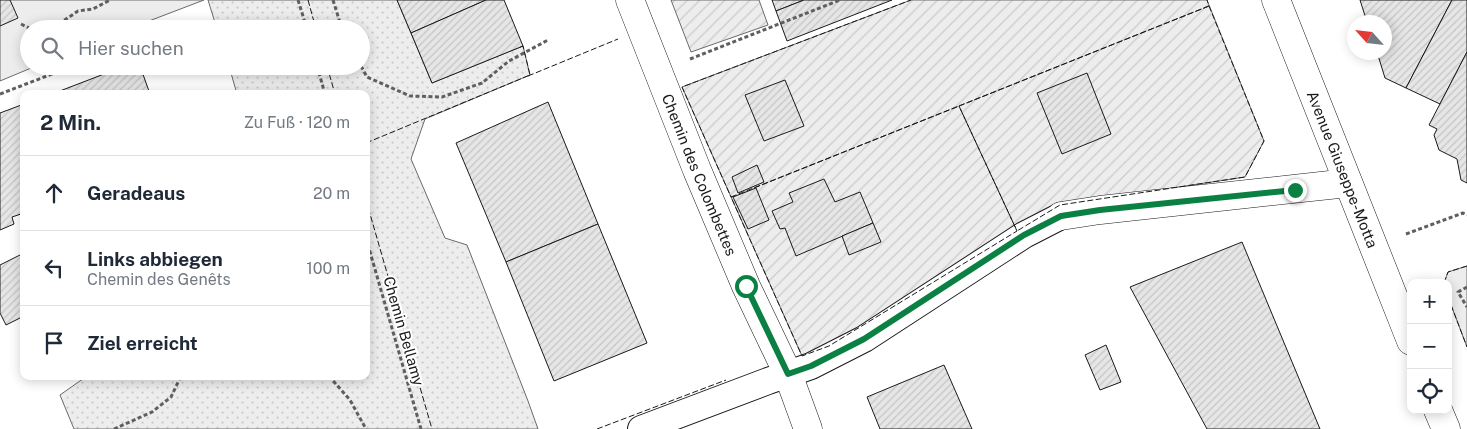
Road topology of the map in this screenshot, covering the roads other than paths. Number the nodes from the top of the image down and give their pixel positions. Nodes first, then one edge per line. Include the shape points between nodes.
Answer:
1 (1276, 0) edge
2 (631, 3) edge
3 (1348, 183) junction
4 (1061, 216) joint
5 (1407, 331) edge
6 (788, 374) junction
7 (1440, 414) edge
8 (641, 429) edge
9 (808, 429) edge
10 (1446, 429) edge

1 - 3 street, Avenue Giuseppe-Motta
2 - 6 street, Chemin des Colombettes via 746,286
3 - 4 street
3 - 5 street, Avenue Giuseppe-Motta
4 - 6 street via 1024,235 864,339
6 - 8 street
6 - 9 street, Chemin des Colombettes
7 - 10 street

